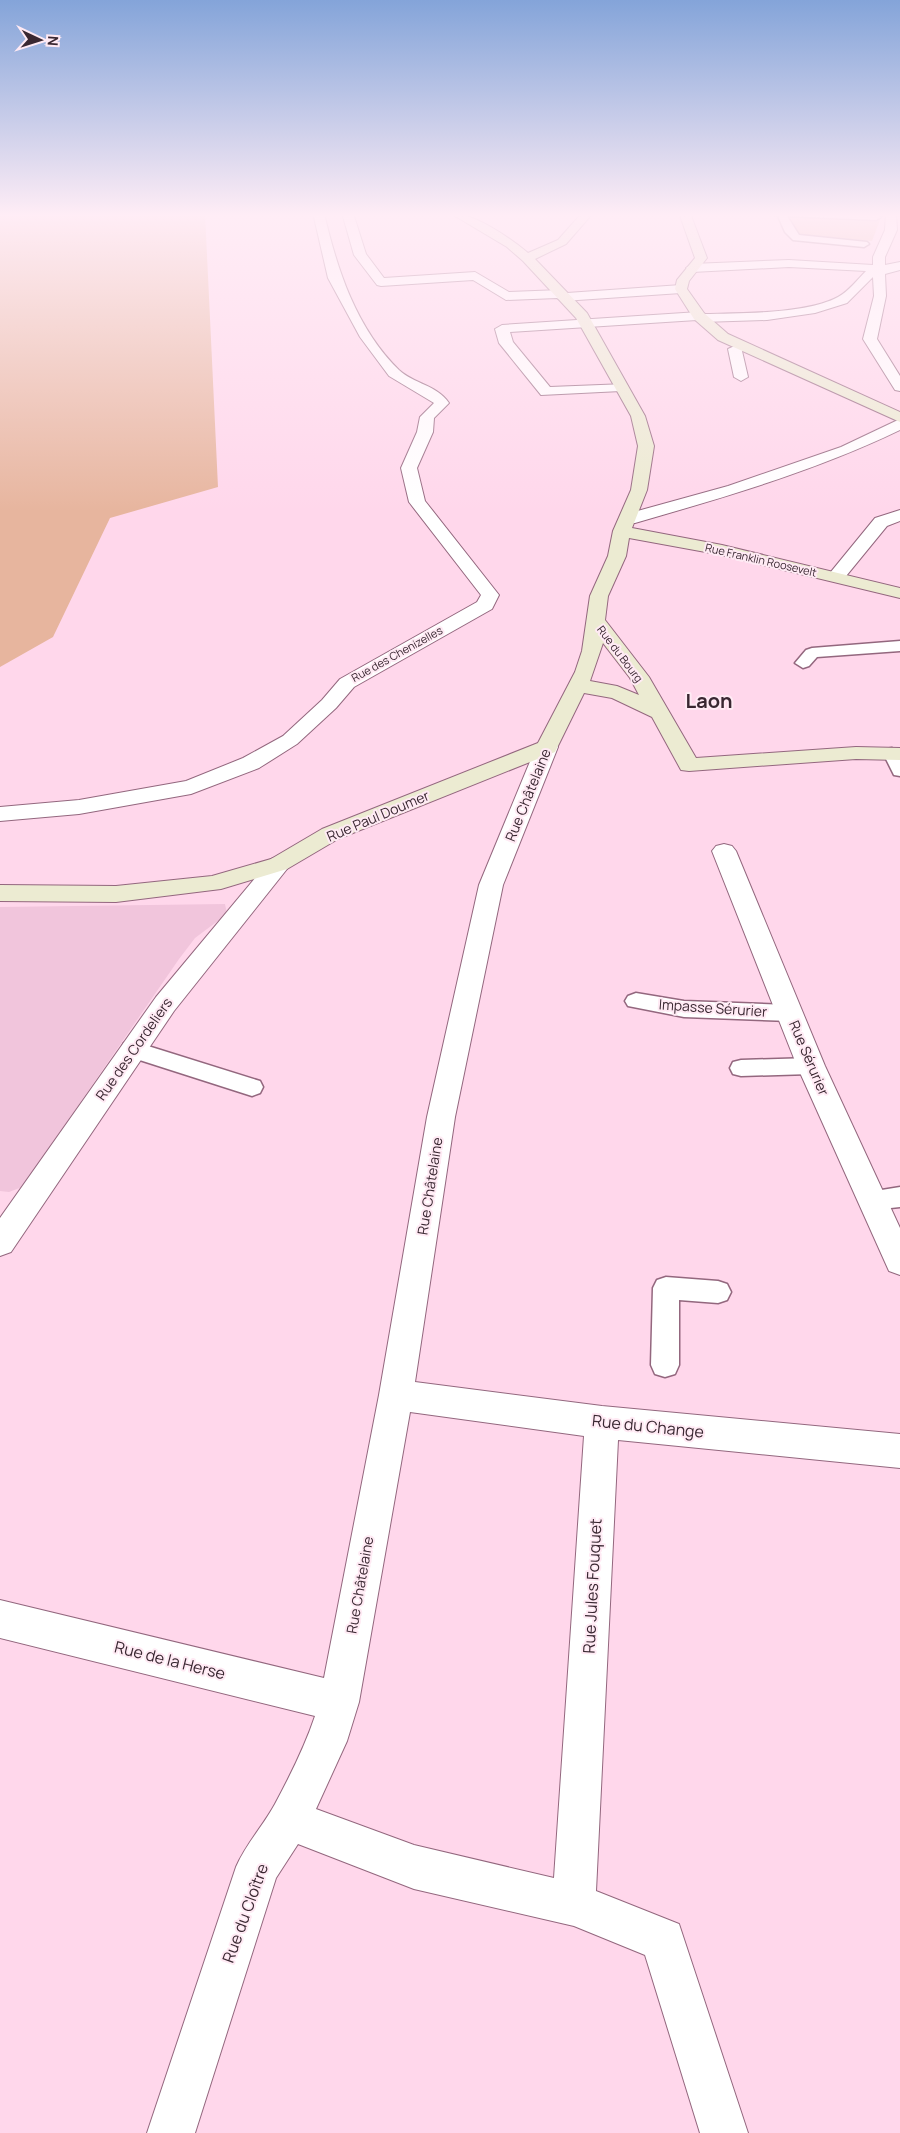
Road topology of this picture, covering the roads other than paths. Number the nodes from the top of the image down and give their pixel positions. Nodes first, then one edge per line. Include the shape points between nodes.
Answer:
1 (352, 313) edge
2 (577, 313) edge
3 (698, 313) edge
4 (791, 313) edge
5 (876, 313) edge
6 (701, 317) junction
7 (586, 323) junction
8 (743, 346) junction
9 (741, 378) dead end
10 (622, 387) junction
11 (900, 387) edge
12 (900, 418) edge
13 (900, 424) edge
14 (900, 515) edge
15 (626, 525) junction
16 (836, 577) junction
17 (900, 593) edge
18 (596, 621) junction
19 (900, 646) edge
20 (803, 663) dead end
21 (577, 687) junction
22 (659, 712) junction
23 (547, 747) junction
24 (897, 759) edge
25 (0, 814) edge
26 (724, 851) dead end
27 (279, 864) junction
28 (0, 893) edge
29 (636, 1001) dead end
30 (790, 1013) junction
31 (132, 1049) junction
32 (812, 1066) junction
33 (741, 1068) dead end
34 (252, 1086) dead end
35 (900, 1197) edge
36 (872, 1200) junction
37 (10, 1213) edge
38 (0, 1244) edge
39 (900, 1262) edge
40 (718, 1292) dead end
41 (665, 1365) dead end
42 (396, 1395) junction
43 (602, 1422) junction
44 (900, 1451) edge
45 (0, 1619) edge
46 (339, 1702) junction
47 (289, 1820) junction
48 (574, 1904) junction
49 (172, 2133) edge
50 (724, 2133) edge

1 - 25 street, Rue des Chenizelles via 360,330 386,364 409,385 437,396 442,403 427,418 409,468 417,502 490,595 485,605 347,683 290,740 251,763 191,788 79,806
2 - 7 street, Rue du Bourg
3 - 6 street
4 - 6 street
5 - 11 street via 870,339
6 - 7 street
6 - 8 street via 723,337
7 - 10 street, Rue du Bourg
7 - 10 street via 502,329 506,343 546,392
8 - 9 street via 735,349
8 - 12 street
10 - 15 street, Rue du Bourg via 638,416 646,446 639,490
13 - 15 street via 846,450
14 - 16 street via 881,522
15 - 16 street, Rue Franklin Roosevelt
15 - 18 street, Rue du Bourg via 617,556 599,596
16 - 17 street, Rue Franklin Roosevelt
18 - 21 street, Rue du Bourg via 586,672
18 - 22 street, Rue du Bourg via 639,677
19 - 20 lane via 812,652
21 - 22 street via 596,686 612,690
21 - 23 street, Rue Châtelaine
22 - 24 street, Rue du Bourg via 689,765 856,753
23 - 27 street, Rue Paul Doumer via 330,834
23 - 42 street, Rue Châtelaine via 491,884 441,1117
26 - 30 street, Rue Sérurier
27 - 28 street, Rue Paul Doumer via 204,885 116,894
27 - 31 street, Rue des Cordeliers via 164,1004
29 - 30 lane, Impasse Sérurier via 684,1009
30 - 32 street, Rue Sérurier
31 - 34 lane
31 - 37 street, Rue des Cordeliers
32 - 33 lane
32 - 36 street, Rue Sérurier
35 - 36 lane
36 - 39 street, Rue Sérurier
37 - 38 street, Rue des Cordeliers
40 - 41 lane via 666,1288
42 - 43 street, Rue du Change
42 - 46 street, Rue Châtelaine
43 - 44 street, Rue du Change via 665,1419
43 - 48 street, Rue Jules Fouquet
45 - 46 street, Rue de la Herse
46 - 47 street, Rue du Cloître via 327,1741
47 - 48 street via 414,1866
47 - 49 street, Rue du Cloître via 258,1867
48 - 50 street via 663,1940

